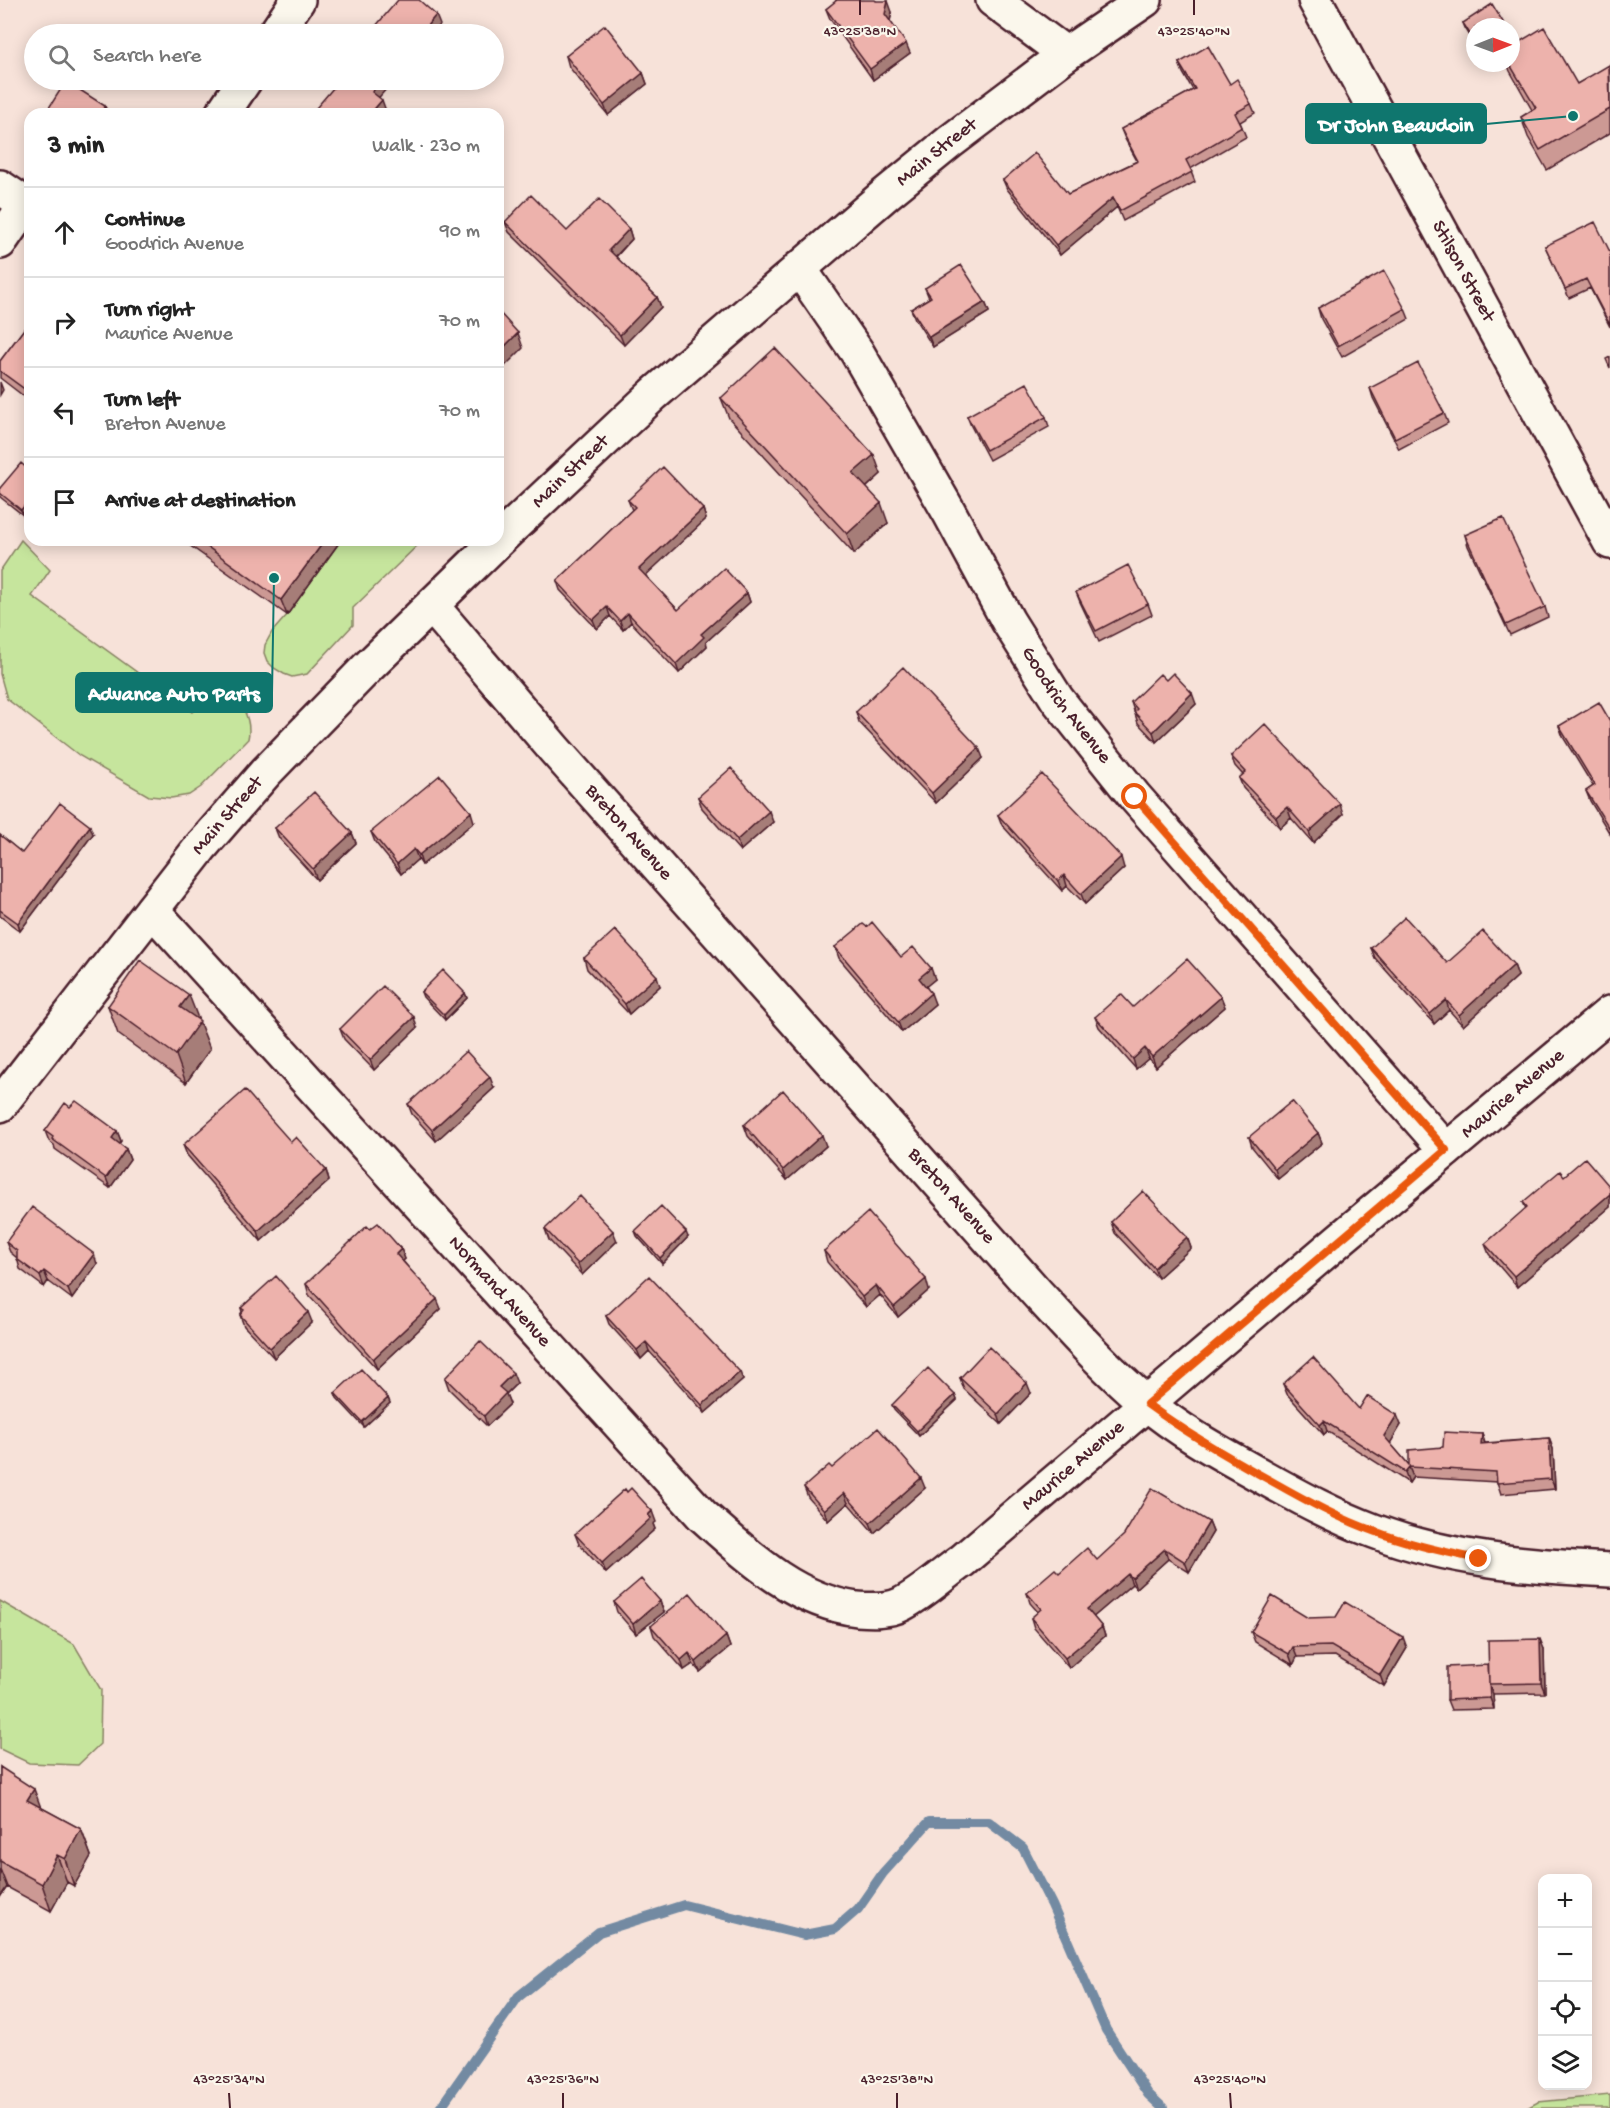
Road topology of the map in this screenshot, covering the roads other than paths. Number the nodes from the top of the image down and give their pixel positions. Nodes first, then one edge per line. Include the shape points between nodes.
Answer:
1 (298, 0) edge
2 (993, 0) edge
3 (1145, 0) edge
4 (1315, 0) edge
5 (282, 24) edge
6 (1066, 54) junction
7 (238, 90) edge
8 (226, 108) edge
9 (19, 199) edge
10 (0, 243) edge
11 (799, 268) junction
12 (504, 525) edge
13 (1610, 542) edge
14 (485, 546) edge
15 (432, 606) junction
16 (152, 910) junction
17 (1610, 1013) edge
18 (0, 1105) edge
19 (1446, 1150) junction
20 (1147, 1404) junction
21 (1610, 1570) edge
22 (887, 1609) joint

1 - 5 main road
2 - 6 main road
3 - 6 main road, Main Street
4 - 13 main road, Stilson Street
6 - 11 main road, Main Street via 951,141
7 - 8 main road
9 - 10 main road
11 - 12 main road, Main Street
11 - 19 main road, Goodrich Avenue via 857,352 1008,621 1057,699 1135,797
14 - 15 main road, Main Street
15 - 16 main road, Main Street via 266,772
15 - 20 main road, Breton Avenue via 1036,1292 1110,1372
16 - 18 main road, Main Street
16 - 22 main road, Normand Avenue via 702,1515 787,1584 848,1608
17 - 19 main road, Maurice Avenue
19 - 20 main road, Maurice Avenue
20 - 21 main road, Breton Avenue via 1242,1465 1372,1531 1430,1549 1495,1562
20 - 22 main road, Maurice Avenue via 962,1561 901,1604

